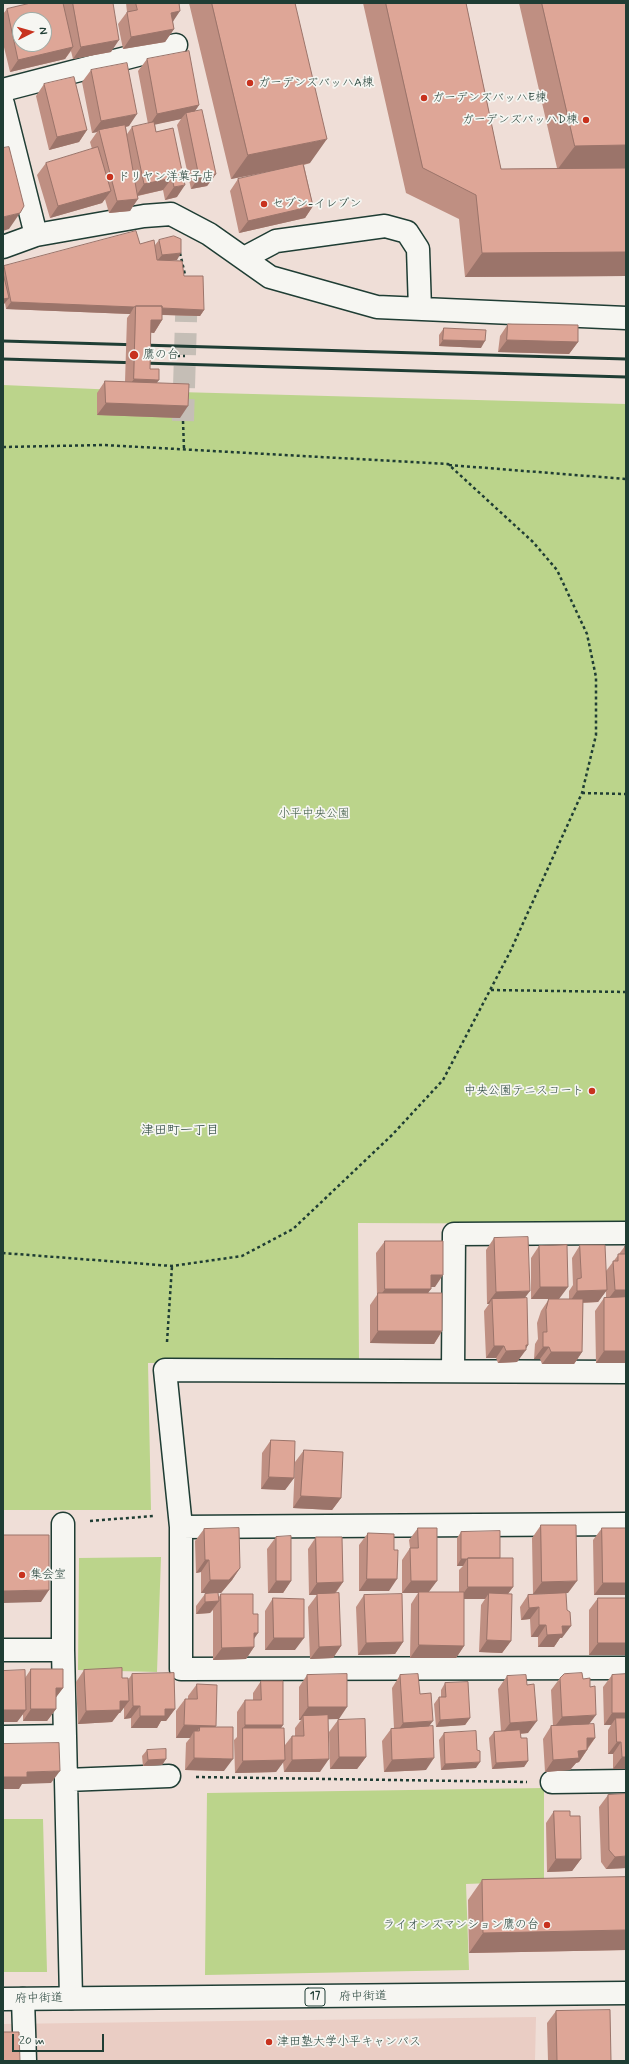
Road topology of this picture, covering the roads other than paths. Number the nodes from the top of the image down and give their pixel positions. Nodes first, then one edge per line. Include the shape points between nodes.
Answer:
1 (176, 45) dead end
2 (3, 90) edge
3 (3, 104) edge
4 (36, 235) junction
5 (3, 247) edge
6 (244, 258) junction
7 (420, 309) junction
8 (626, 318) edge
9 (626, 1233) edge
10 (453, 1370) junction
11 (626, 1372) edge
12 (180, 1520) junction
13 (63, 1524) road end
14 (626, 1524) edge
15 (3, 1650) edge
16 (63, 1650) junction
17 (626, 1668) edge
18 (64, 1736) junction
19 (3, 1737) edge
20 (169, 1776) road end
21 (66, 1780) junction
22 (626, 1781) edge
23 (552, 1782) road end
24 (626, 1993) edge
25 (71, 1998) junction
26 (13, 1999) edge
27 (25, 2061) edge

1 - 2 street
3 - 4 street
4 - 5 street
4 - 6 street via 144,216 171,214 209,234
6 - 7 street via 270,278 377,307
6 - 7 street via 276,241 385,226 407,232 418,249
7 - 8 street
9 - 10 street via 454,1234
10 - 11 street
10 - 12 street via 165,1370
12 - 14 street
12 - 17 street via 181,1669
13 - 16 street
15 - 16 street
16 - 18 street
18 - 19 street
18 - 21 street
20 - 21 street
21 - 25 street
22 - 23 street
24 - 25 street, 府中街道 / 17
25 - 26 street, 府中街道 / 17
26 - 27 street

